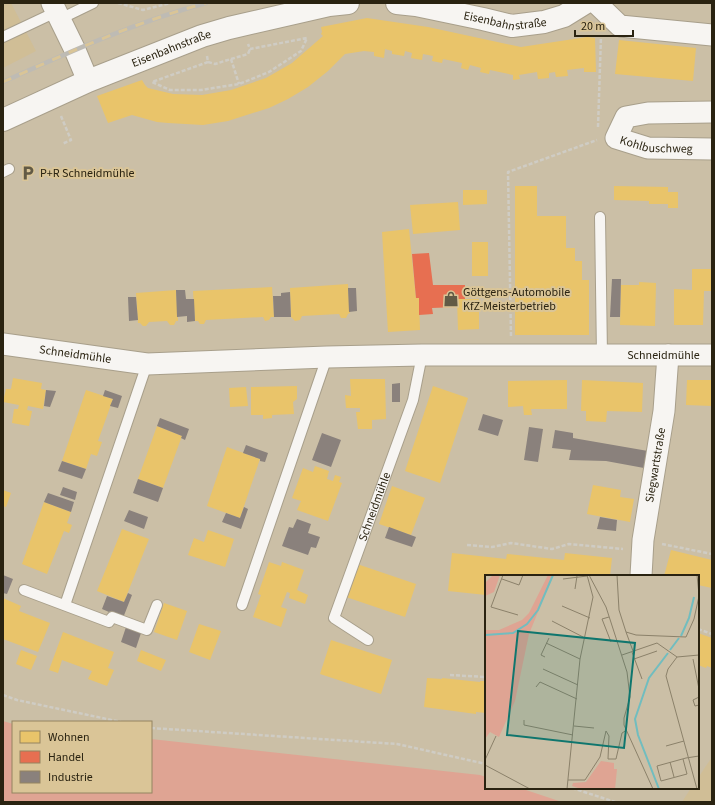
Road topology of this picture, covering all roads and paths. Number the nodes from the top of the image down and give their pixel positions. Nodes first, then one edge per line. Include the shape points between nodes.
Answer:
1 (94, 3) edge
2 (118, 3) edge
3 (170, 3) edge
4 (348, 3) edge
5 (397, 3) edge
6 (594, 5) edge
7 (56, 11) edge
8 (241, 25) junction
9 (712, 35) edge
10 (202, 36) junction
11 (3, 37) edge
12 (250, 49) junction
13 (231, 59) junction
14 (208, 62) junction
15 (88, 81) junction
16 (239, 84) junction
17 (52, 98) junction
18 (712, 112) edge
19 (3, 120) edge
20 (607, 135) junction
21 (62, 144) dead end
22 (712, 149) edge
23 (600, 217) dead end
24 (3, 344) edge
25 (511, 354) junction
26 (668, 354) junction
27 (422, 355) junction
28 (602, 355) junction
29 (712, 355) edge
30 (327, 357) junction
31 (148, 364) junction
32 (467, 544) dead end
33 (642, 545) junction
34 (712, 554) edge
35 (641, 575) edge
36 (24, 590) dead end
37 (157, 605) dead end
38 (242, 605) dead end
39 (65, 606) junction
40 (699, 628) edge
41 (712, 634) edge
42 (368, 640) dead end
43 (450, 675) dead end
44 (485, 677) edge
45 (3, 695) edge
46 (116, 721) edge
47 (152, 728) edge
48 (485, 764) edge
49 (575, 789) edge
50 (615, 802) edge

1 - 7 lane
2 - 3 path via 144,10
4 - 8 main road, Eisenbahnstraße
5 - 6 main road, Eisenbahnstraße via 512,26 544,22
6 - 9 street via 620,26
6 - 20 path
7 - 11 lane
7 - 15 street
8 - 10 main road, Eisenbahnstraße
8 - 12 path
10 - 14 path
10 - 15 main road, Eisenbahnstraße
12 - 13 path via 248,54
12 - 16 path via 307,38 301,51 269,72
13 - 14 path via 215,64
13 - 16 path
14 - 16 path via 152,82 170,90 201,90
15 - 17 main road, Eisenbahnstraße
17 - 19 main road, Eisenbahnstraße
17 - 21 path via 71,140
18 - 20 street, Kohlbuschweg via 648,113 626,117
20 - 22 street, Kohlbuschweg via 648,148
20 - 25 path via 508,172
23 - 28 lane
24 - 31 street, Schneidmühle
25 - 27 street, Schneidmühle
25 - 28 street, Schneidmühle
26 - 28 street, Schneidmühle
26 - 29 street, Schneidmühle
26 - 33 street, Siegwartstraße via 664,411
27 - 30 street, Schneidmühle
27 - 42 lane, Schneidmühle via 413,400 334,618
30 - 31 street, Schneidmühle
30 - 38 lane
31 - 39 lane
32 - 33 path via 492,547 511,543 552,549 570,544
33 - 34 path
33 - 35 street, Siegwartstraße
36 - 39 lane
37 - 39 lane via 147,630 112,617 109,622
40 - 41 path
43 - 44 path
45 - 46 path
47 - 48 path via 397,744
49 - 50 path

